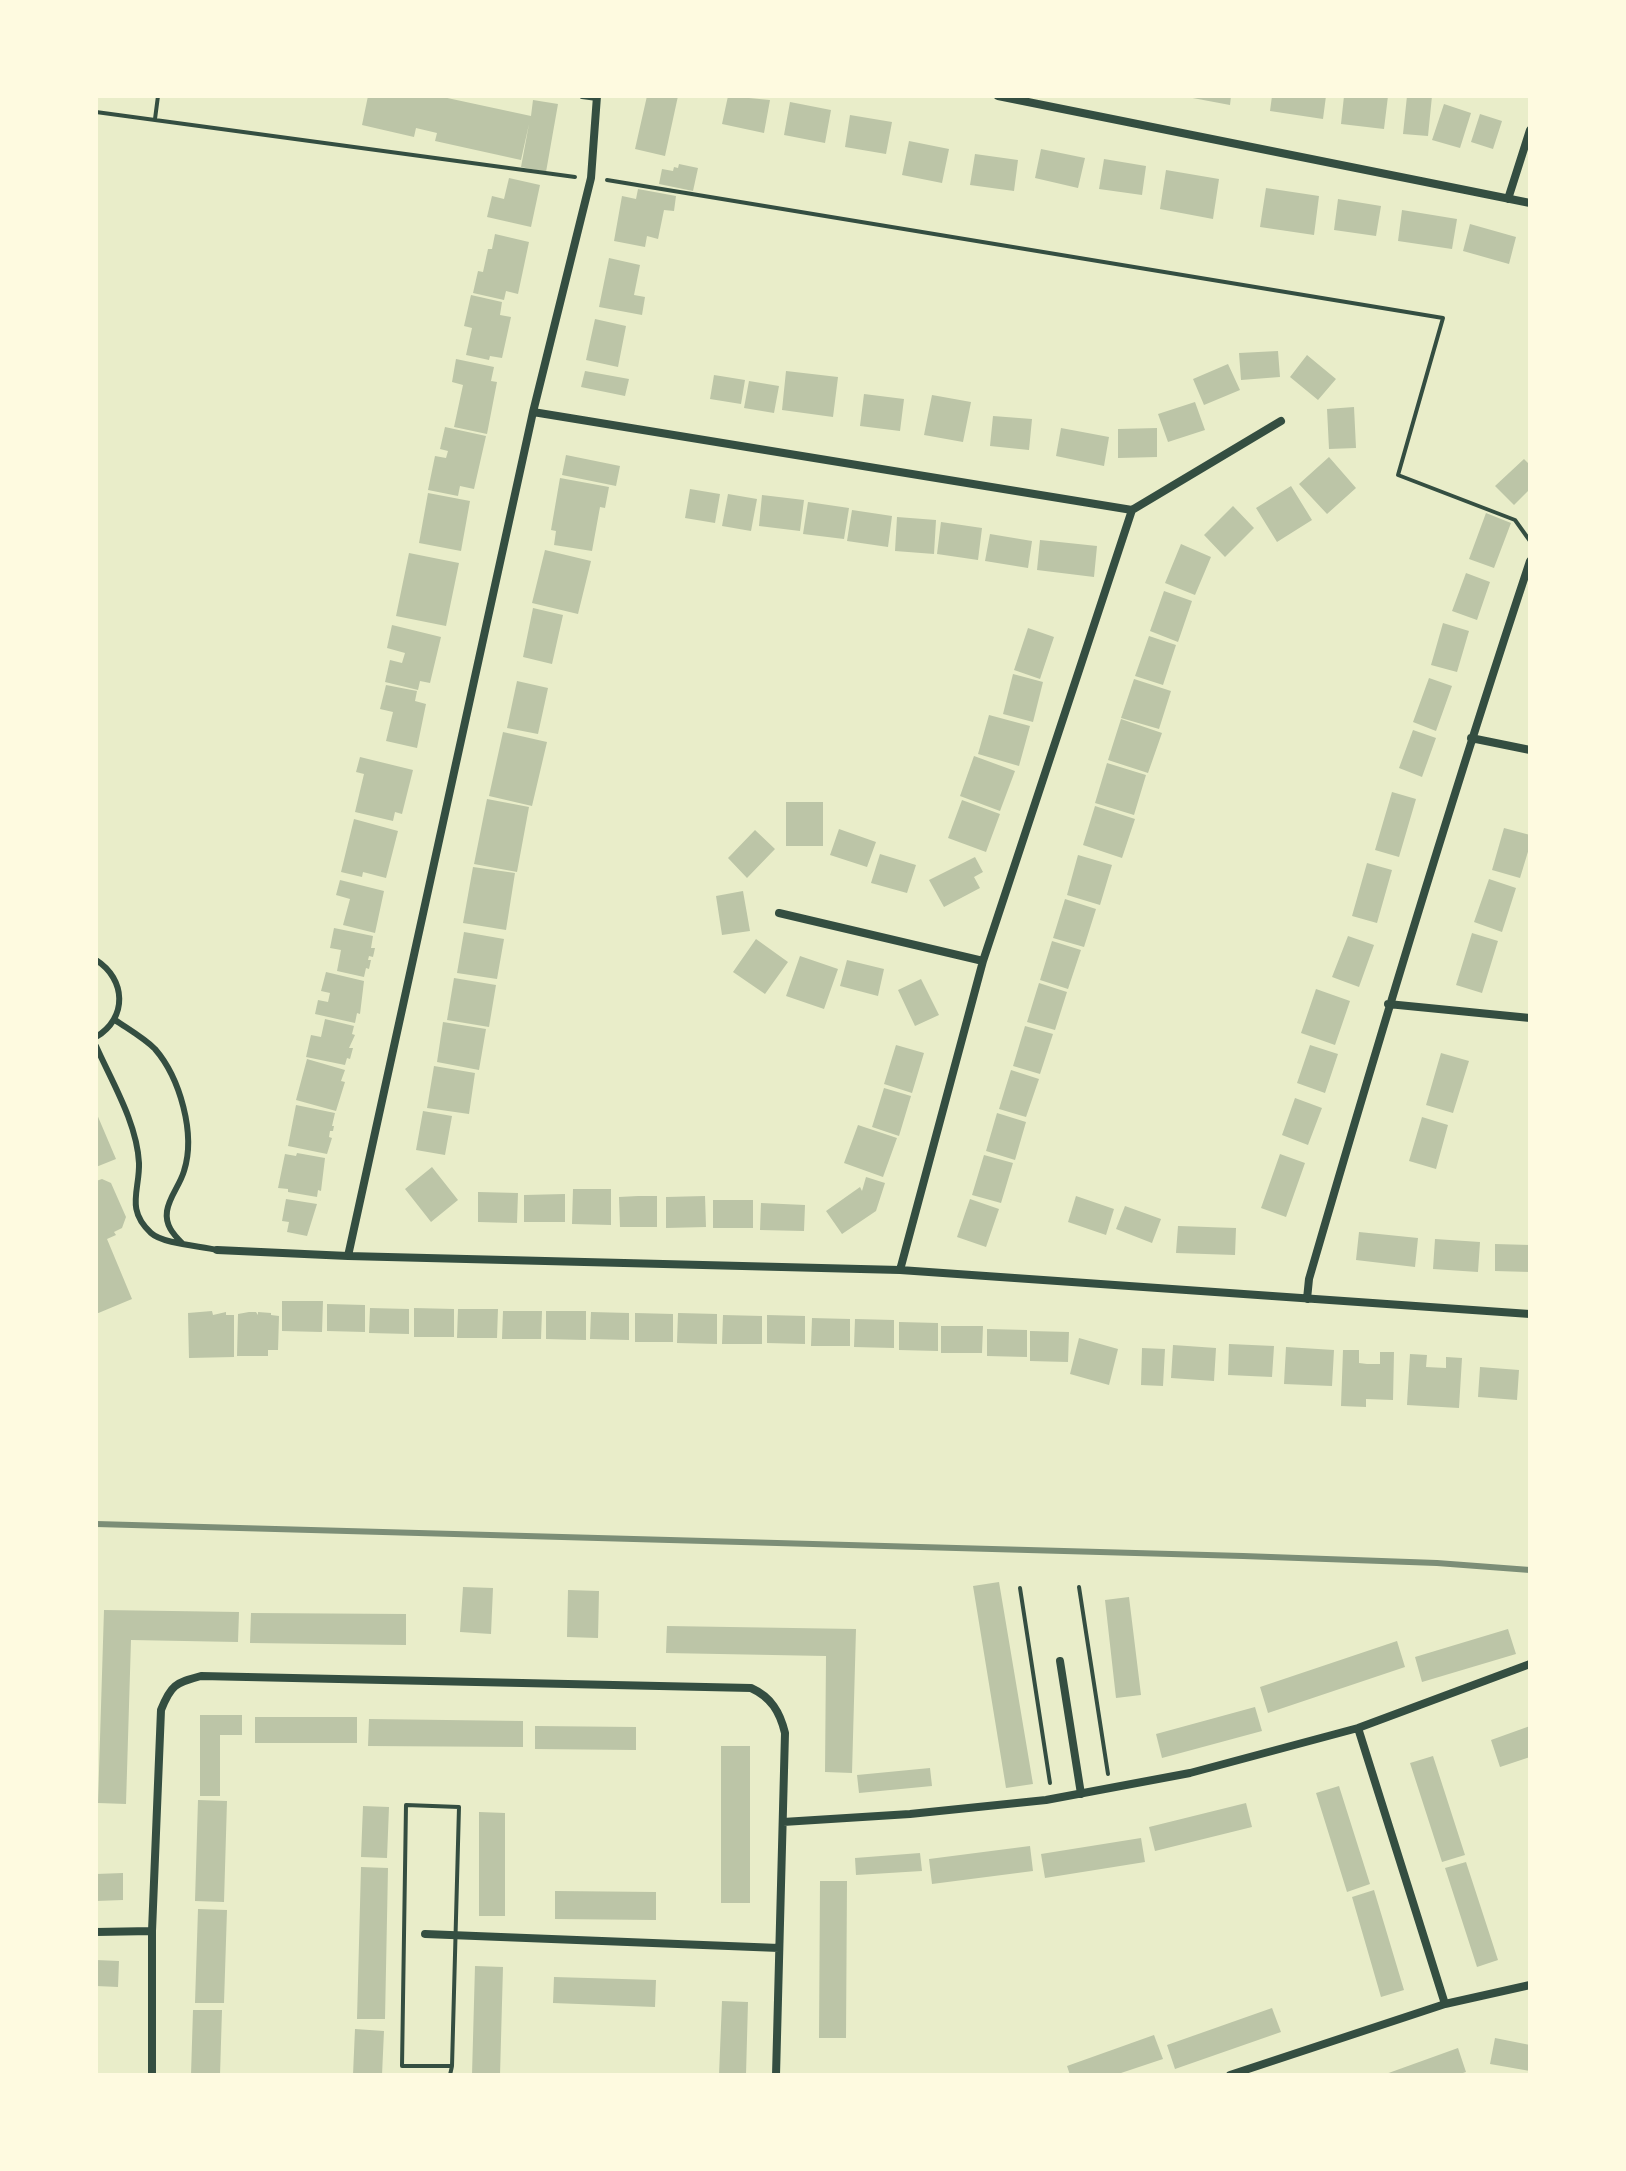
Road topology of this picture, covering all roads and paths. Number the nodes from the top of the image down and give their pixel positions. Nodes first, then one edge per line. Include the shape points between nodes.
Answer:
1 (158, 96) edge
2 (582, 96) edge
3 (998, 96) edge
4 (597, 97) edge
5 (96, 112) edge
6 (155, 119) junction
7 (1530, 130) edge
8 (591, 178) junction
9 (1508, 199) junction
10 (1530, 203) edge
11 (533, 412) junction
12 (1281, 421) dead end
13 (1132, 510) junction
14 (1530, 541) edge
15 (1530, 561) edge
16 (1471, 738) junction
17 (1530, 750) edge
18 (779, 913) dead end
19 (96, 960) edge
20 (983, 961) junction
21 (1388, 1004) junction
22 (1530, 1018) edge
23 (115, 1020) junction
24 (96, 1037) edge
25 (96, 1046) edge
26 (182, 1243) junction
27 (217, 1250) joint
28 (348, 1256) junction
29 (900, 1270) junction
30 (1307, 1299) junction
31 (1530, 1314) edge
32 (1079, 1587) dead end
33 (1020, 1588) dead end
34 (1060, 1661) dead end
35 (1530, 1664) edge
36 (1358, 1728) junction
37 (1110, 1788) junction
38 (1081, 1794) junction
39 (1052, 1799) junction
40 (783, 1822) junction
41 (152, 1931) junction
42 (96, 1932) edge
43 (425, 1934) dead end
44 (779, 1948) junction
45 (1530, 1985) edge
46 (1445, 2004) junction
47 (452, 2066) dead end
48 (152, 2075) edge
49 (450, 2075) edge
50 (776, 2075) edge
51 (1230, 2075) edge

1 - 6 path
2 - 4 lane
3 - 9 street
4 - 8 street
5 - 6 path
6 - 8 path
7 - 9 street
8 - 11 street
8 - 14 path via 1443,318 1398,475 1515,520
9 - 10 street
11 - 13 street
11 - 28 street
12 - 13 street
13 - 20 street
15 - 16 street
16 - 17 street
16 - 21 street
18 - 20 street
19 - 23 lane via 115,978 120,992
20 - 29 street
21 - 22 street
21 - 30 street
23 - 24 lane
23 - 26 lane via 162,1058 182,1108 187,1155 167,1212 172,1233
25 - 26 lane via 133,1135 139,1164 134,1191 141,1220 155,1237
26 - 27 lane
27 - 28 street
28 - 29 street
29 - 30 street
30 - 31 street
32 - 37 path
33 - 39 path
34 - 38 street
35 - 36 street
36 - 37 street via 1190,1773
36 - 46 street
37 - 38 street
38 - 39 street
39 - 40 street
40 - 41 street via 782,1718 764,1694 751,1688 201,1676 177,1682 161,1710
40 - 44 street
41 - 42 street
41 - 48 street
43 - 44 street
44 - 50 street
45 - 46 street
46 - 51 street
47 - 49 path

